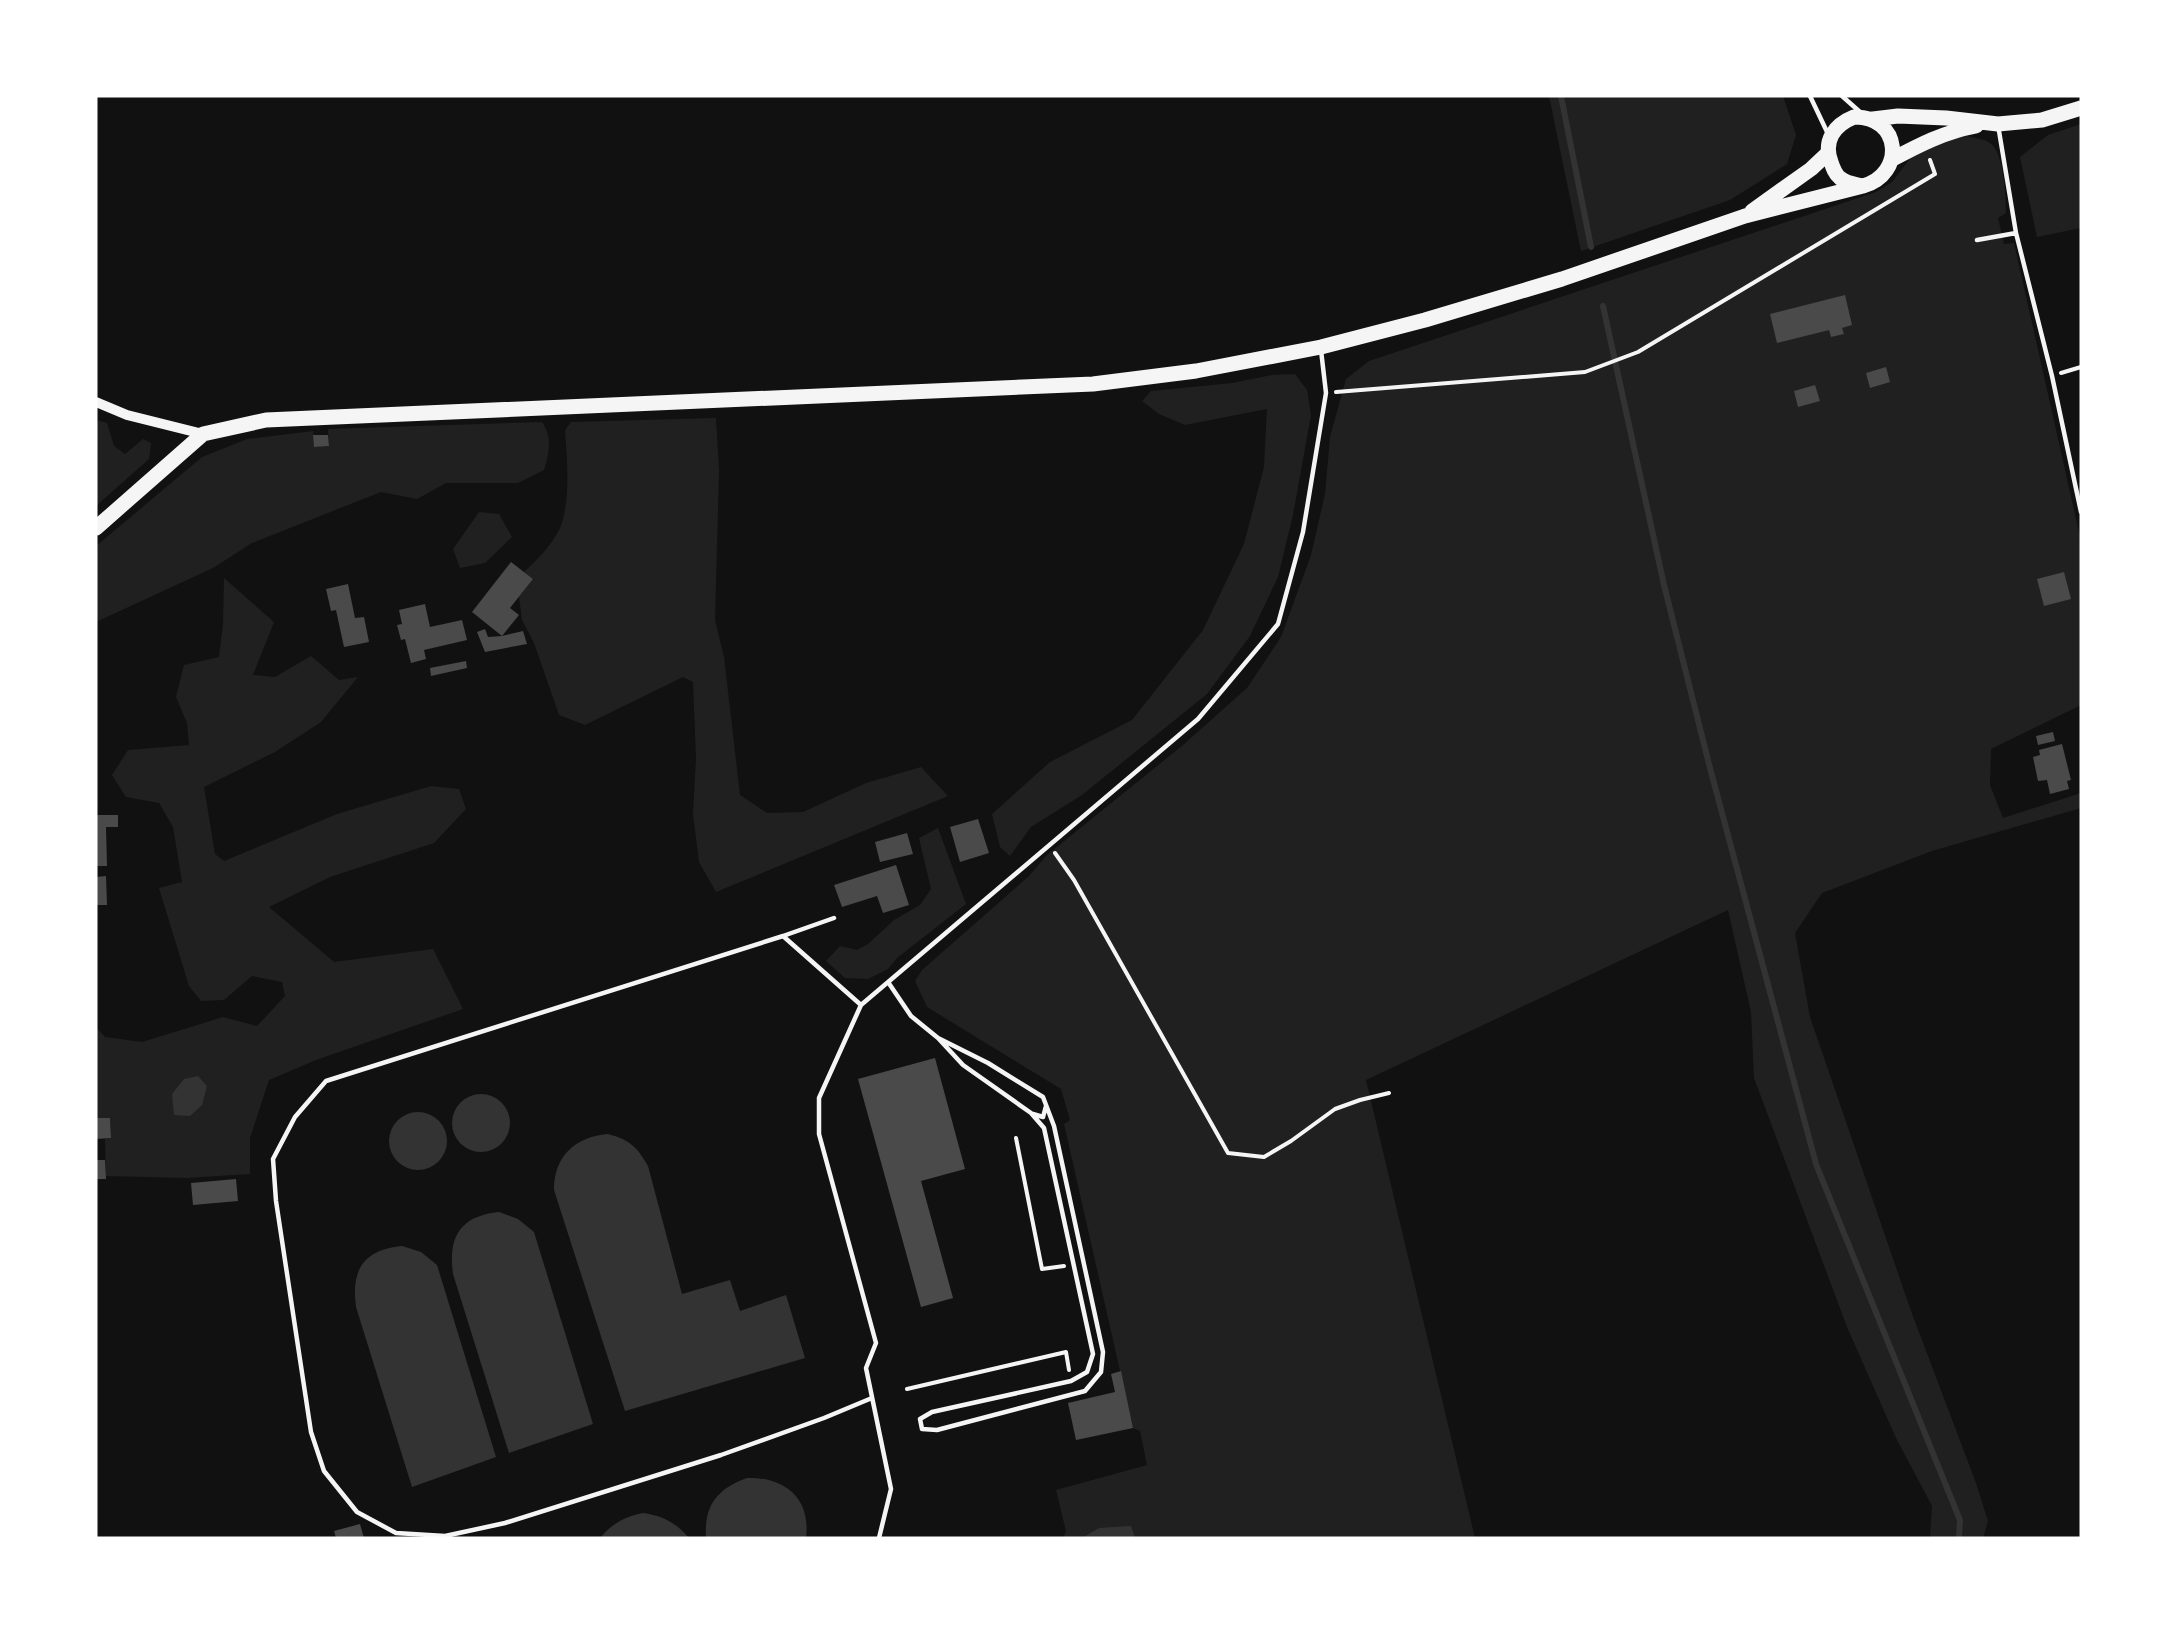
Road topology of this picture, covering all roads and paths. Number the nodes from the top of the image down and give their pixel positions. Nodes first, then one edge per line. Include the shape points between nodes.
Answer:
1 (1810, 96) edge
2 (1842, 96) edge
3 (2081, 108) edge
4 (1869, 118) junction
5 (1991, 124) junction
6 (1923, 142) junction
7 (1829, 145) junction
8 (1891, 160) junction
9 (1863, 186) junction
10 (1745, 216) junction
11 (2016, 234) junction
12 (1977, 240) dead end
13 (1321, 347) junction
14 (2081, 367) edge
15 (2052, 376) junction
16 (1326, 393) junction
17 (96, 402) edge
18 (202, 434) junction
19 (2081, 512) edge
20 (96, 528) edge
21 (1050, 845) junction
22 (834, 918) dead end
23 (783, 936) junction
24 (888, 982) junction
25 (861, 1005) junction
26 (938, 1038) junction
27 (1389, 1093) dead end
28 (1046, 1106) junction
29 (1031, 1113) junction
30 (1016, 1138) dead end
31 (1068, 1276) dead end
32 (1078, 1366) dead end
33 (1069, 1368) junction
34 (1071, 1381) junction
35 (907, 1389) dead end
36 (872, 1398) junction
37 (879, 1538) edge

1 - 7 lane
2 - 4 lane
3 - 5 main road via 2042,120
4 - 5 main road via 1946,118
4 - 7 main road via 1844,121 1836,128
4 - 8 main road via 1882,124 1892,141
5 - 6 main road via 1951,131
5 - 11 lane
6 - 8 main road
6 - 16 path via 1935,174 1638,352 1585,372
7 - 9 main road via 1835,173
7 - 10 main road via 1811,169
8 - 9 main road via 1882,178
9 - 10 main road
10 - 13 main road via 1562,279
11 - 12 lane
11 - 15 lane
13 - 16 lane
13 - 18 main road via 1196,371 1093,384 337,416 266,420
14 - 15 path
15 - 19 lane
16 - 21 lane via 1303,532 1278,624 1198,720
17 - 18 street via 127,415
18 - 20 main road
21 - 24 lane
21 - 27 path via 1074,880 1228,1153 1264,1157 1335,1109
22 - 23 lane
23 - 25 lane
23 - 36 lane via 326,1081 295,1117 273,1159 311,1432 324,1471 357,1512 396,1533 445,1536 505,1523 720,1455
24 - 25 lane
24 - 26 lane via 911,1016
25 - 36 lane via 819,1098 819,1134 876,1343 866,1368
26 - 28 lane via 1043,1097
26 - 29 lane via 963,1065
28 - 29 lane via 1043,1117
28 - 34 lane via 1054,1126 1103,1352 1101,1371 1085,1391 937,1430 922,1429 920,1419 932,1412
29 - 34 lane via 1044,1128 1093,1354 1087,1372
30 - 31 path via 1042,1269 1066,1265
32 - 33 path
33 - 34 path
33 - 35 path via 1066,1352
36 - 37 lane via 891,1489

